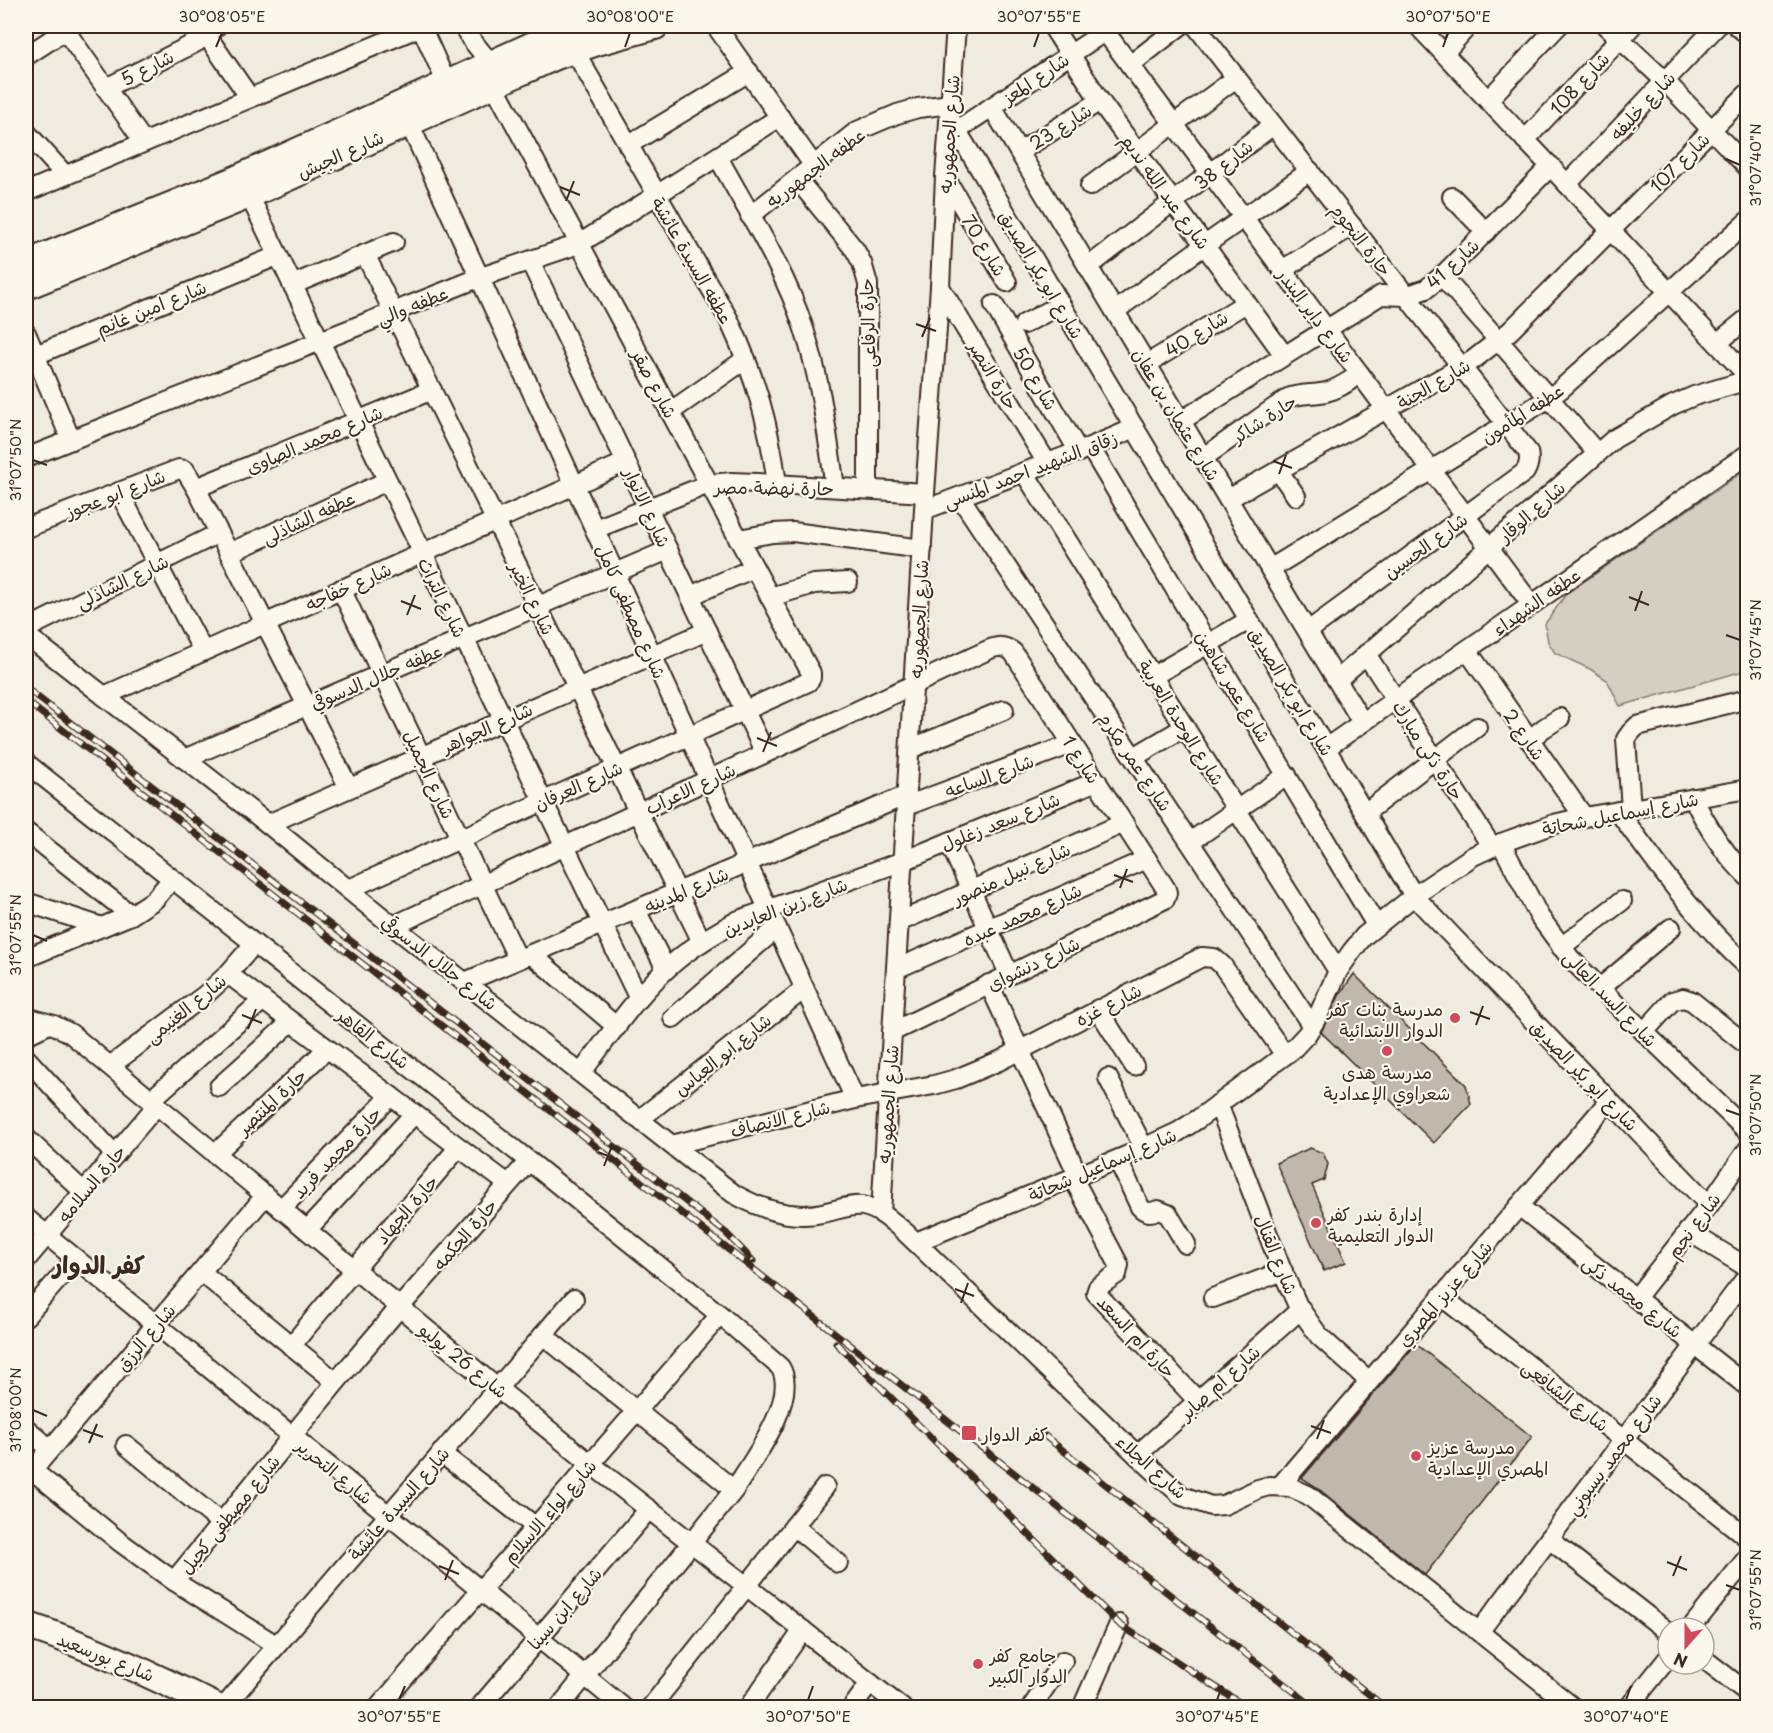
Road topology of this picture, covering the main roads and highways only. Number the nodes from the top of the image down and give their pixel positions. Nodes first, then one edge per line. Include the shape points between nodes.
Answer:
1 (655, 26) edge
2 (575, 38) edge
3 (451, 93) junction
4 (26, 264) edge
5 (26, 286) edge
6 (26, 1625) edge
7 (218, 1707) edge

1 - 2 main road, شارع الجيش
2 - 3 main road, شارع الجيش via 556,56 492,74
3 - 4 main road, شارع الجيش
3 - 5 main road, شارع الجيش via 409,123 249,195
6 - 7 main road, شارع بورسعيد via 114,1657

